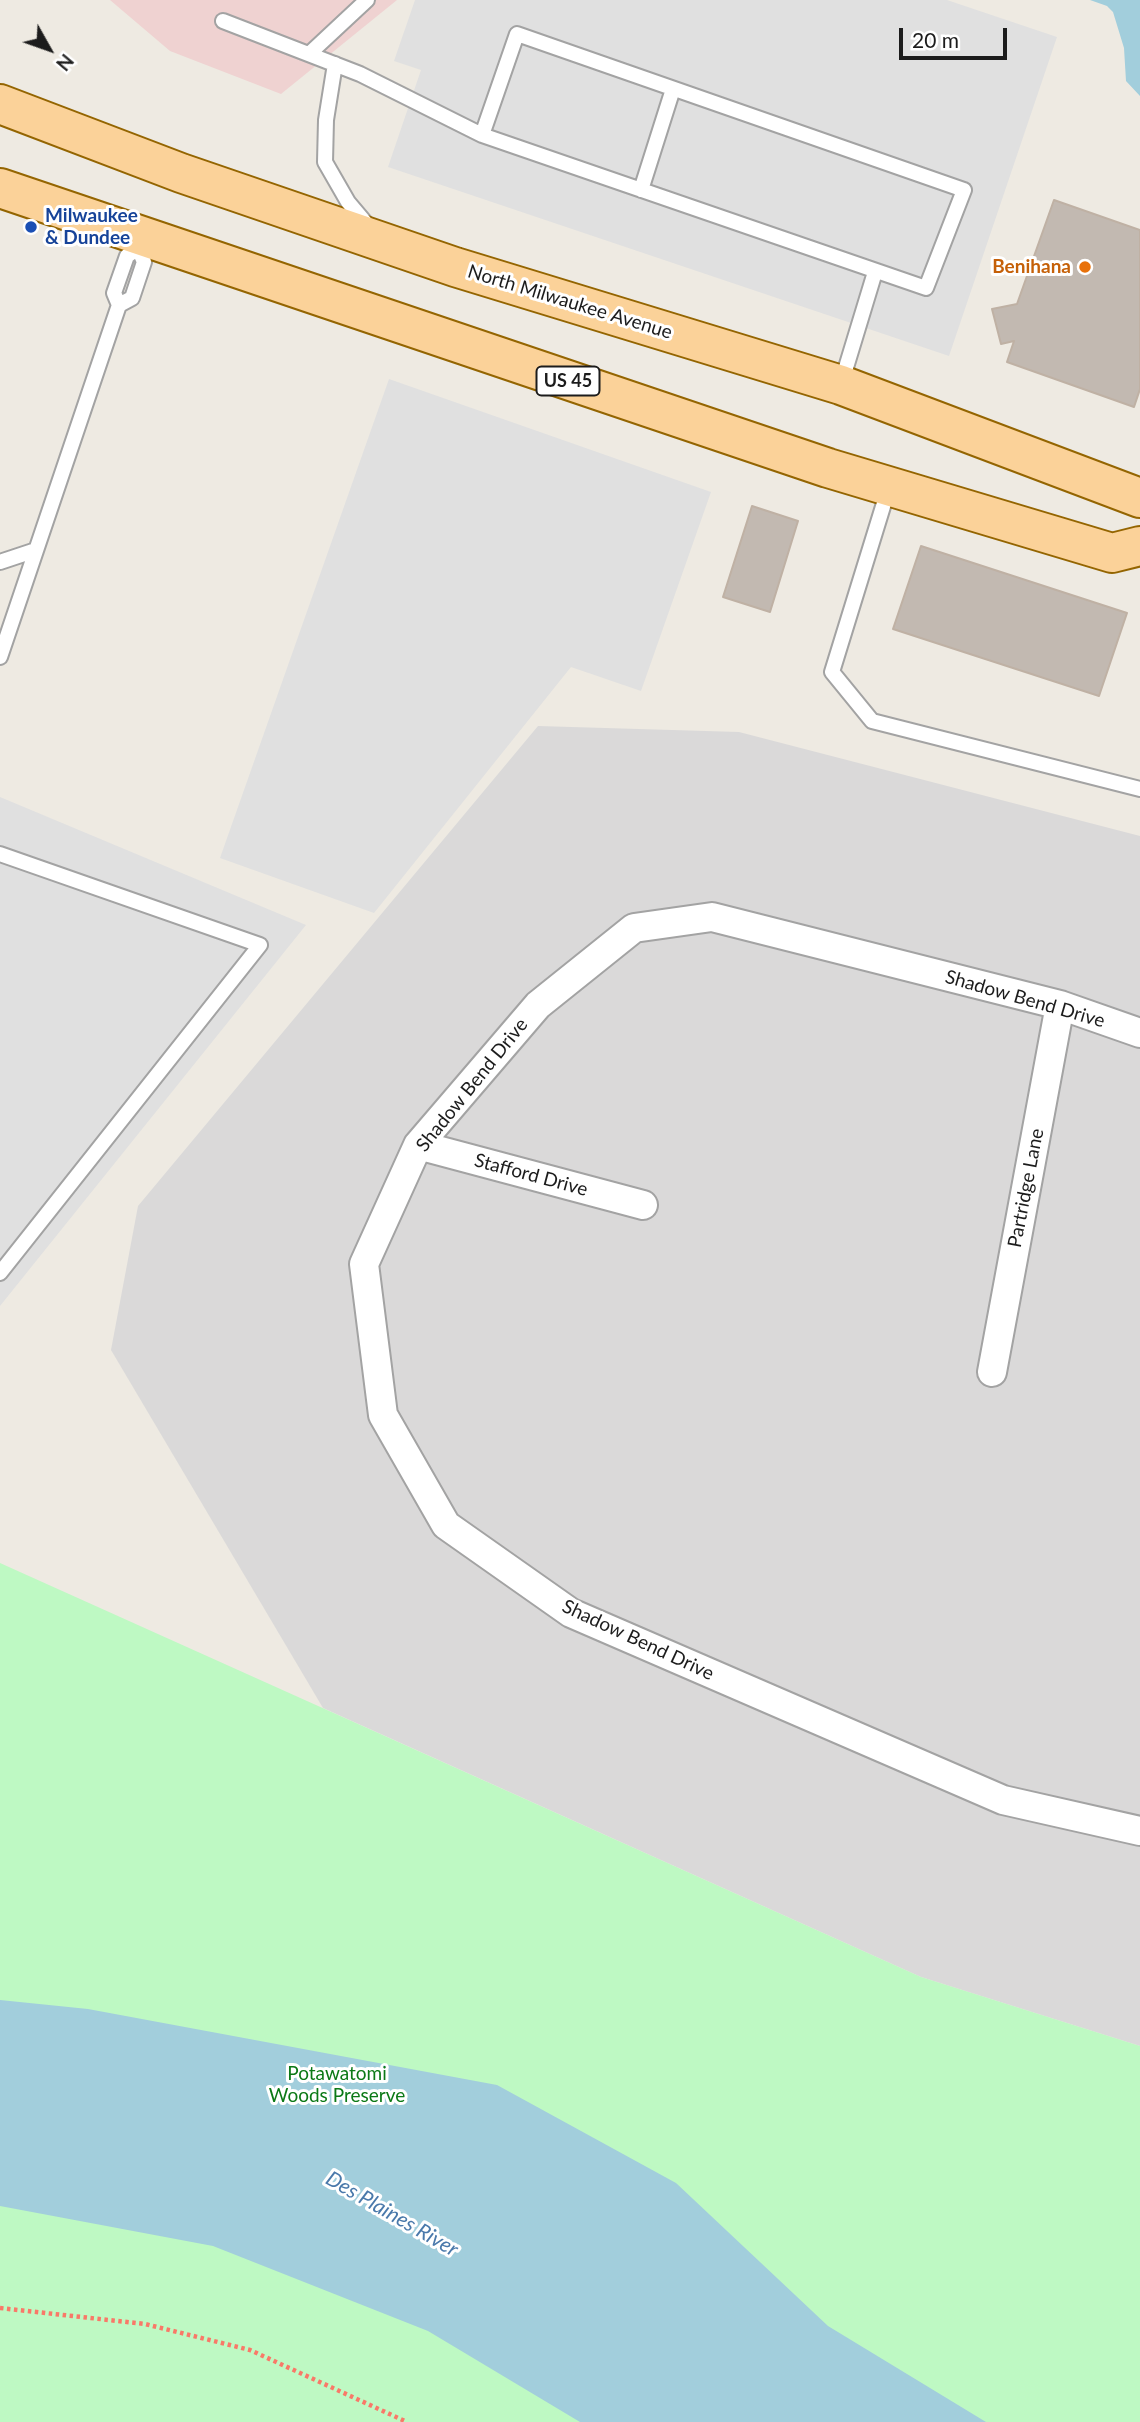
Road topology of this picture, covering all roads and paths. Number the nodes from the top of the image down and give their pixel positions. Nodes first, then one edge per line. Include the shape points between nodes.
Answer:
1 (367, 0) edge
2 (223, 21) dead end
3 (309, 54) junction
4 (335, 64) junction
5 (673, 89) junction
6 (0, 104) edge
7 (482, 135) junction
8 (0, 188) edge
9 (641, 190) junction
10 (140, 242) junction
11 (383, 242) junction
12 (875, 272) junction
13 (841, 384) junction
14 (890, 485) junction
15 (1140, 498) edge
16 (1140, 546) edge
17 (36, 550) junction
18 (0, 562) edge
19 (0, 657) edge
20 (1140, 789) edge
21 (0, 854) edge
22 (1060, 1005) junction
23 (1140, 1032) edge
24 (418, 1145) junction
25 (643, 1205) dead end
26 (0, 1273) edge
27 (992, 1372) dead end
28 (1140, 1832) edge
29 (0, 2308) edge
30 (407, 2422) edge

1 - 3 lane
2 - 3 lane
3 - 4 lane
4 - 7 lane
4 - 11 lane via 325,162 348,202
5 - 7 lane via 517,34
5 - 9 lane
5 - 12 lane via 964,190 926,288
6 - 11 main road, North Milwaukee Avenue via 181,173
7 - 9 lane
8 - 10 main road, US 45
9 - 12 lane
10 - 14 main road, US 45
10 - 17 lane via 127,256 114,293 119,305
11 - 13 main road, North Milwaukee Avenue
12 - 13 lane
13 - 15 main road, North Milwaukee Avenue
14 - 16 main road, US 45 via 1112,553
14 - 20 lane via 832,672 872,721
17 - 18 lane
17 - 19 lane
21 - 26 lane via 260,945
22 - 23 street, Shadow Bend Drive
22 - 24 street, Shadow Bend Drive via 712,917 634,928 538,1005
22 - 27 street, Partridge Lane
24 - 25 street, Stafford Drive
24 - 28 street, Shadow Bend Drive via 364,1264 383,1415 446,1525 570,1614 1003,1800
29 - 30 path via 145,2324 250,2350

